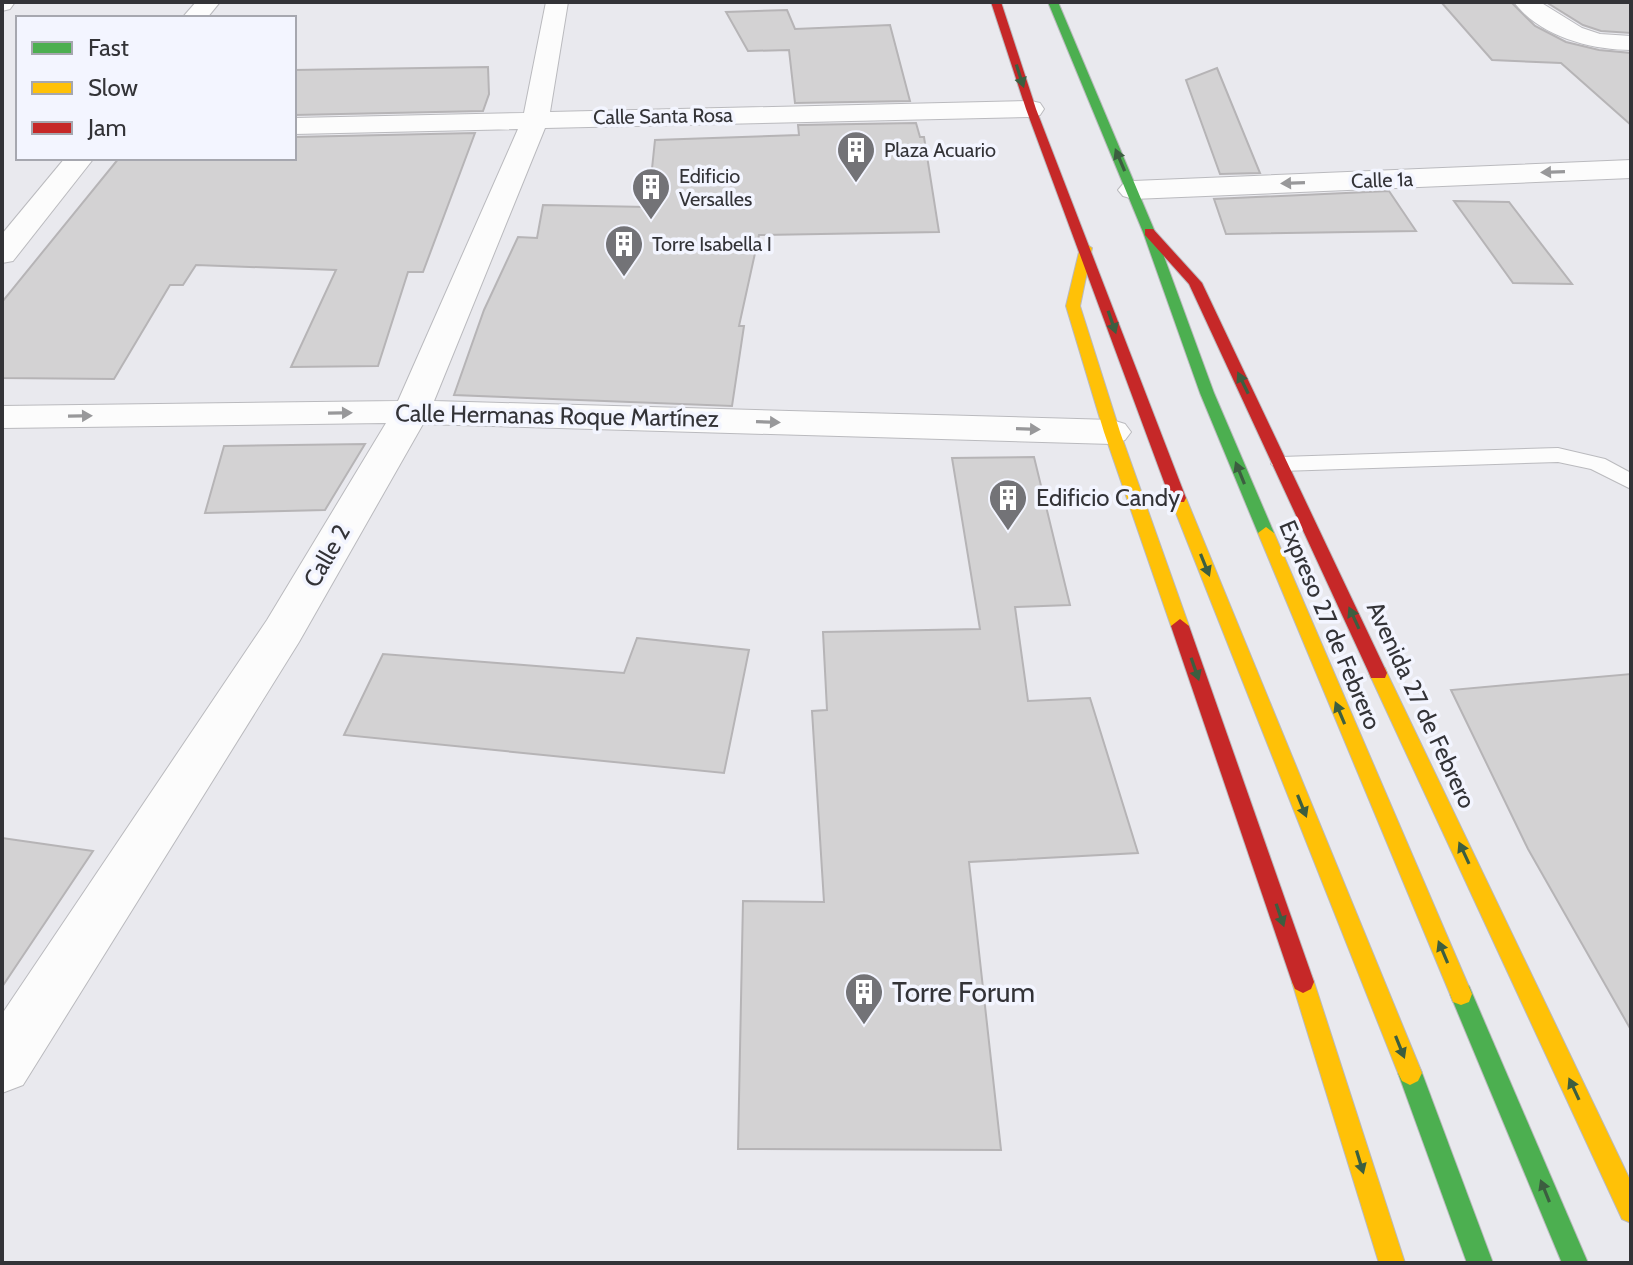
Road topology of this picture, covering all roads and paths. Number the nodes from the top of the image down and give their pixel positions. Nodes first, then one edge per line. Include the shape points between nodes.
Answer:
1 (557, 2) edge
2 (996, 2) edge
3 (1053, 2) edge
4 (1525, 2) edge
5 (1631, 43) edge
6 (1031, 109) junction
7 (536, 118) junction
8 (296, 126) edge
9 (78, 160) edge
10 (1631, 169) edge
11 (1133, 190) junction
12 (1149, 232) junction
13 (1086, 248) junction
14 (2, 254) edge
15 (411, 412) junction
16 (2, 417) edge
17 (1112, 432) junction
18 (1281, 464) junction
19 (1631, 482) edge
20 (2, 1065) edge
21 (1631, 1210) edge
22 (1392, 1263) edge
23 (1480, 1263) edge
24 (1575, 1263) edge

1 - 7 street, Calle 2
2 -> 6 main road
11 -> 3 main road, Expreso 27 de Febrero
4 - 5 street via 1582,38
6 - 7 street, Calle Santa Rosa
6 - 13 main road
7 - 8 street, Calle Santa Rosa
7 - 15 street, Calle 2
9 - 14 street
10 -> 11 street, Calle 1a
11 - 12 main road, Expreso 27 de Febrero
18 -> 12 main road, Avenida 27 de Febrero via 1195,283
24 -> 12 main road, Expreso 27 de Febrero via 1207,393
13 - 17 main road via 1073,306
13 -> 23 main road via 1137,395 1415,1085
16 -> 15 street, Calle Hermanas Roque Martínez
15 -> 17 street, Calle Hermanas Roque Martínez
15 - 20 street, Calle 2 via 283,631
17 -> 22 main road via 1313,1009
18 - 19 lane via 1558,455 1598,464
21 -> 18 main road, Avenida 27 de Febrero

